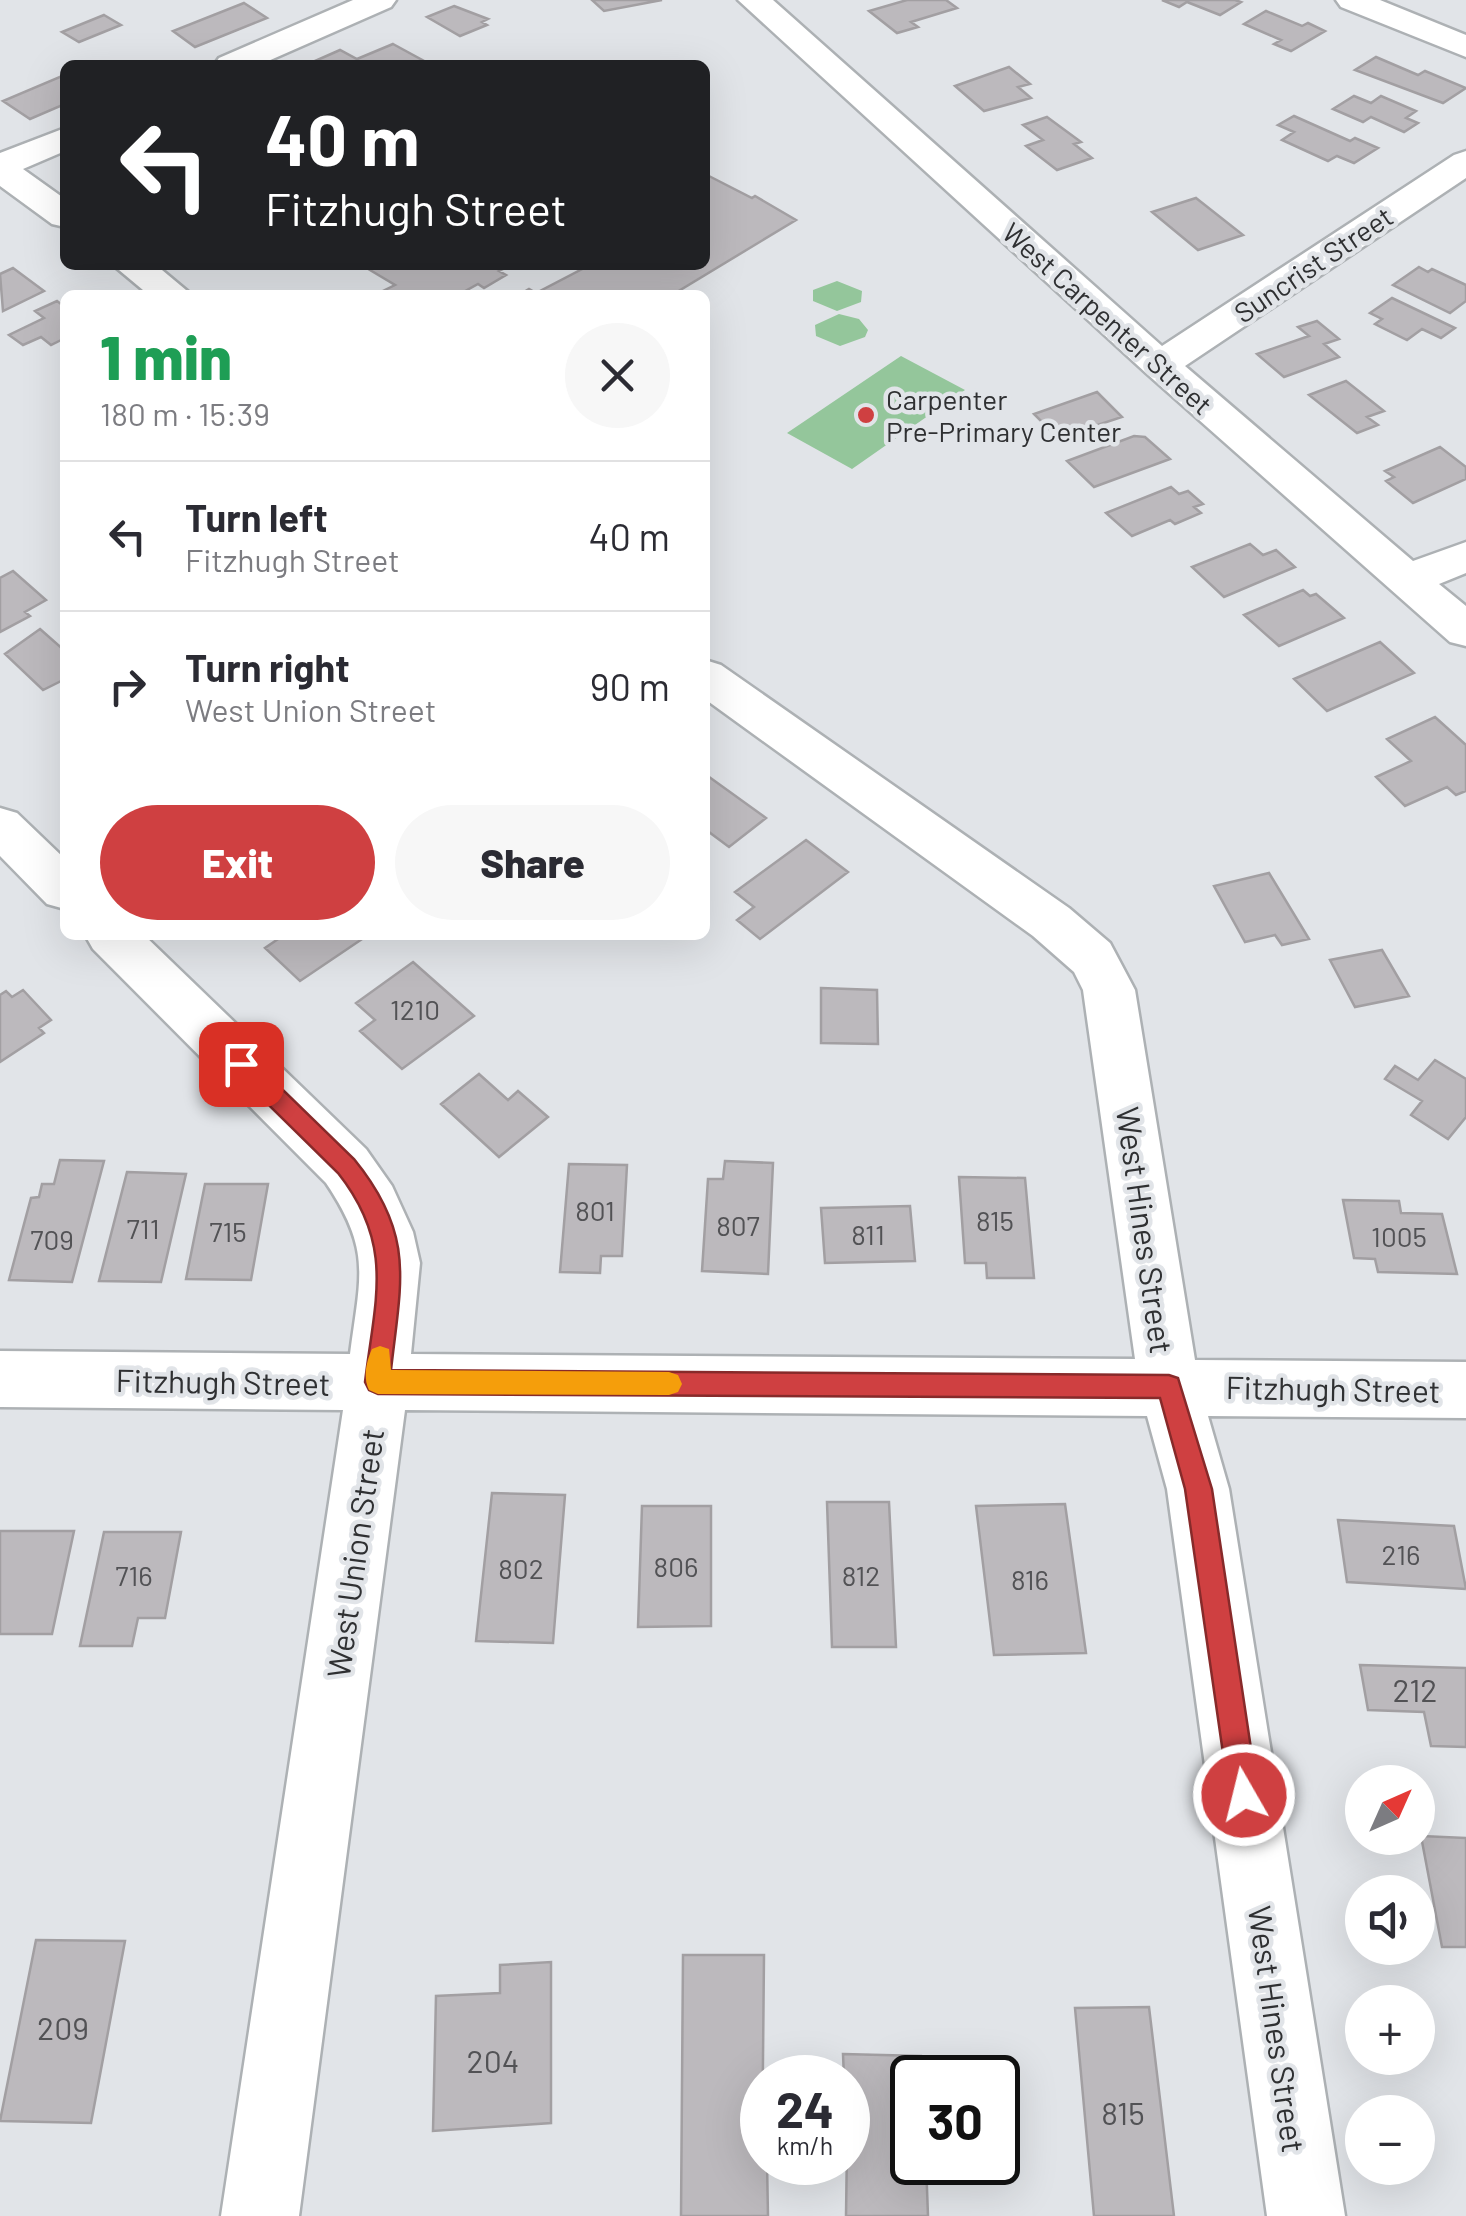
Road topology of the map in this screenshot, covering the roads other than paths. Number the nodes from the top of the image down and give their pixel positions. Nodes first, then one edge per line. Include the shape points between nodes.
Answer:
1 (754, 0) edge
2 (1352, 0) edge
3 (354, 4) edge
4 (1466, 47) edge
5 (241, 60) edge
6 (60, 140) edge
7 (1466, 162) edge
8 (0, 168) edge
9 (60, 212) edge
10 (139, 270) edge
11 (166, 290) edge
12 (1160, 366) junction
13 (1466, 556) edge
14 (1408, 580) junction
15 (1466, 632) edge
16 (710, 680) edge
17 (0, 826) edge
18 (60, 885) edge
19 (116, 940) edge
20 (0, 1379) edge
21 (378, 1382) junction
22 (1169, 1386) junction
23 (1466, 1390) edge
24 (260, 2216) edge
25 (1306, 2216) edge

1 - 12 street, West Carpenter Street
2 - 4 street
3 - 5 street
6 - 8 street
7 - 12 street, Suncrist Street
8 - 9 street
10 - 11 street
12 - 14 street, West Carpenter Street
13 - 14 street
14 - 15 street, West Carpenter Street
16 - 22 street, West Hines Street via 1092,958 1110,990 1117,1028
17 - 18 street
19 - 21 street, West Union Street via 360,1184 391,1263
20 - 21 street, Fitzhugh Street
21 - 22 street, Fitzhugh Street
21 - 24 street, West Union Street
22 - 23 street, Fitzhugh Street
22 - 25 street, West Hines Street via 1198,1489

